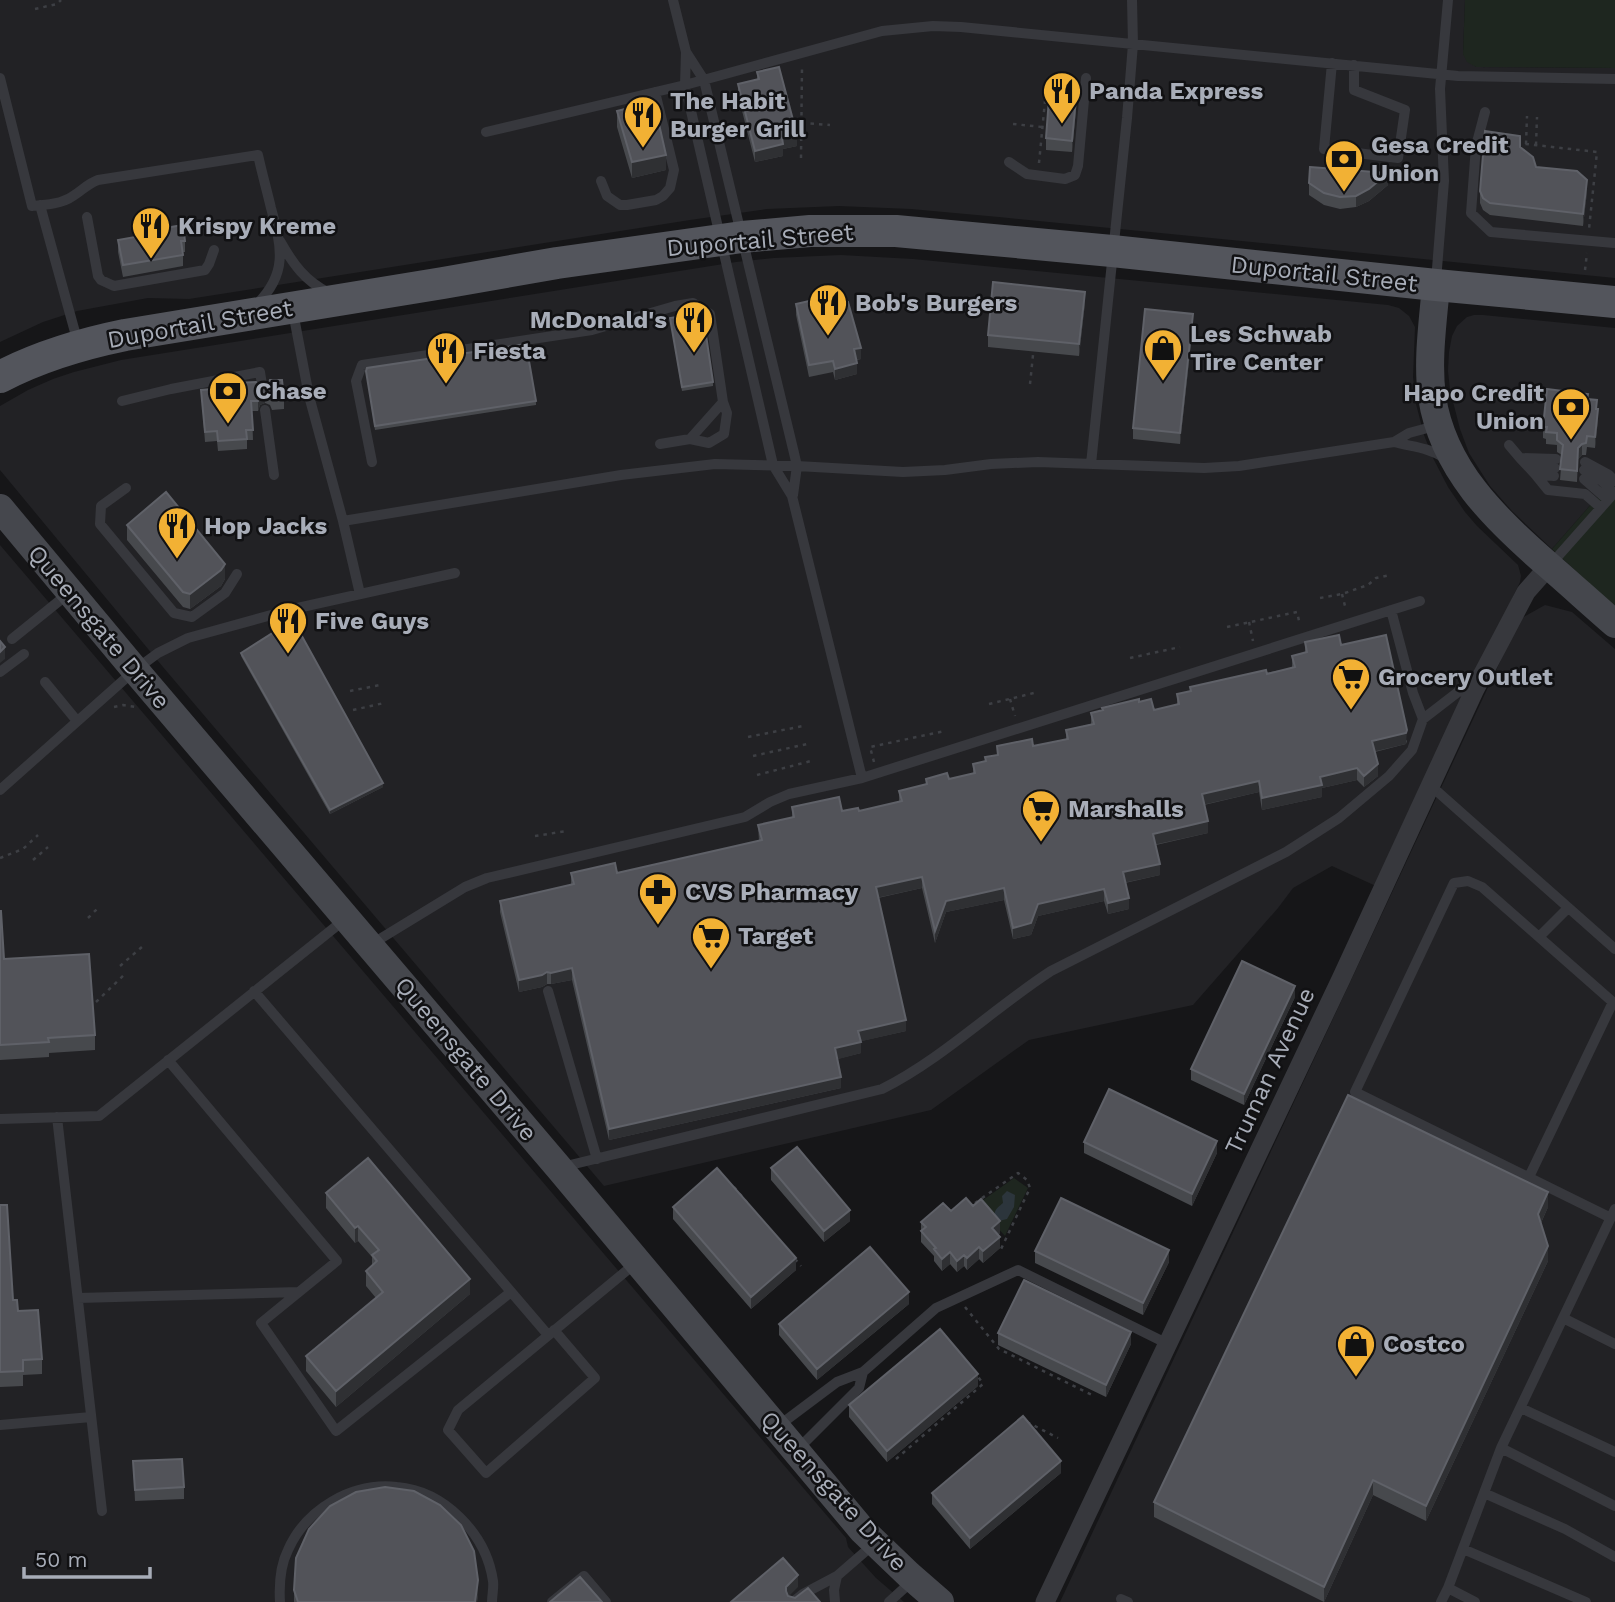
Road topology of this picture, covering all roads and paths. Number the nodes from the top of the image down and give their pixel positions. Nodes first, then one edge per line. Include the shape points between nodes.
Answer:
1 (61, 0) edge
2 (673, 0) edge
3 (1132, 0) edge
4 (1448, 0) edge
5 (35, 9) dead end
6 (1133, 44) junction
7 (686, 52) junction
8 (803, 53) junction
9 (1332, 63) junction
10 (1354, 65) junction
11 (1441, 75) junction
12 (0, 78) edge
13 (1086, 78) dead end
14 (1615, 79) edge
15 (704, 80) junction
16 (685, 85) junction
17 (654, 92) junction
18 (1045, 101) dead end
19 (1485, 112) dead end
20 (1527, 116) dead end
21 (1537, 117) dead end
22 (802, 123) junction
23 (1013, 124) dead end
24 (830, 125) dead end
25 (1042, 127) junction
26 (486, 132) dead end
27 (1515, 143) edge
28 (1526, 144) junction
29 (1536, 145) junction
30 (801, 159) dead end
31 (1009, 162) dead end
32 (1039, 163) dead end
33 (601, 181) dead end
34 (40, 205) junction
35 (87, 217) dead end
36 (1589, 232) dead end
37 (732, 239) junction
38 (280, 241) junction
39 (1614, 243) edge
40 (214, 250) dead end
41 (1112, 251) junction
42 (1587, 251) dead end
43 (1585, 270) dead end
44 (1436, 285) junction
45 (342, 300) junction
46 (1615, 302) edge
47 (293, 308) junction
48 (245, 316) junction
49 (78, 345) junction
50 (1033, 355) edge
51 (0, 377) edge
52 (1030, 384) dead end
53 (263, 391) edge
54 (122, 401) dead end
55 (723, 402) junction
56 (265, 410) dead end
57 (1439, 425) junction
58 (690, 439) junction
59 (1394, 442) junction
60 (660, 444) dead end
61 (1509, 445) dead end
62 (1520, 458) junction
63 (372, 462) dead end
64 (1091, 464) junction
65 (773, 465) junction
66 (797, 466) junction
67 (1460, 472) junction
68 (1535, 474) junction
69 (275, 475) dead end
70 (1615, 481) edge
71 (126, 488) dead end
72 (792, 496) junction
73 (1609, 498) edge
74 (0, 508) edge
75 (343, 521) junction
76 (1549, 566) junction
77 (455, 573) dead end
78 (237, 574) dead end
79 (1390, 575) dead end
80 (70, 592) junction
81 (360, 594) junction
82 (1320, 598) dead end
83 (1420, 601) dead end
84 (1391, 610) junction
85 (1297, 612) dead end
86 (1615, 624) edge
87 (1227, 627) dead end
88 (12, 639) dead end
89 (1180, 647) dead end
90 (24, 654) dead end
91 (1130, 658) dead end
92 (135, 670) junction
93 (0, 672) edge
94 (45, 682) dead end
95 (380, 685) dead end
96 (1475, 689) junction
97 (349, 691) dead end
98 (1038, 692) dead end
99 (384, 704) dead end
100 (989, 704) dead end
101 (112, 708) dead end
102 (135, 708) dead end
103 (353, 710) dead end
104 (1423, 719) junction
105 (77, 721) junction
106 (803, 726) dead end
107 (945, 731) dead end
108 (748, 737) dead end
109 (807, 744) dead end
110 (870, 747) dead end
111 (753, 756) dead end
112 (811, 761) dead end
113 (757, 775) dead end
114 (862, 778) junction
115 (1430, 785) junction
116 (0, 790) edge
117 (567, 831) dead end
118 (38, 835) dead end
119 (535, 836) dead end
120 (48, 847) dead end
121 (0, 858) edge
122 (33, 860) dead end
123 (100, 906) dead end
124 (1568, 908) junction
125 (88, 918) dead end
126 (346, 918) junction
127 (1539, 937) junction
128 (370, 945) junction
129 (143, 946) dead end
130 (1615, 949) edge
131 (120, 966) dead end
132 (125, 973) dead end
133 (254, 991) junction
134 (548, 991) dead end
135 (96, 1002) edge
136 (1614, 1003) edge
137 (168, 1060) junction
138 (58, 1117) junction
139 (0, 1119) edge
140 (597, 1159) junction
141 (559, 1168) junction
142 (1529, 1177) junction
143 (734, 1187) edge
144 (975, 1203) edge
145 (751, 1207) edge
146 (1613, 1214) edge
147 (1001, 1249) edge
148 (792, 1256) edge
149 (637, 1262) junction
150 (801, 1266) dead end
151 (298, 1292) junction
152 (511, 1292) junction
153 (78, 1298) junction
154 (965, 1306) dead end
155 (1563, 1318) junction
156 (551, 1332) junction
157 (1615, 1343) edge
158 (1168, 1344) junction
159 (863, 1372) junction
160 (976, 1374) edge
161 (1092, 1395) dead end
162 (1521, 1408) junction
163 (91, 1417) junction
164 (1024, 1421) edge
165 (0, 1425) edge
166 (776, 1428) junction
167 (1058, 1438) dead end
168 (1501, 1448) junction
169 (796, 1451) junction
170 (1615, 1452) edge
171 (896, 1459) edge
172 (1485, 1493) junction
173 (1615, 1506) edge
174 (102, 1511) dead end
175 (875, 1543) junction
176 (1462, 1549) junction
177 (1615, 1557) edge
178 (837, 1576) junction
179 (914, 1580) junction
180 (1447, 1588) junction
181 (280, 1602) edge
182 (492, 1602) edge
183 (553, 1602) edge
184 (606, 1602) edge
185 (793, 1602) edge
186 (835, 1602) edge
187 (889, 1602) edge
188 (940, 1602) edge
189 (1045, 1602) edge
190 (1441, 1602) edge
191 (1475, 1602) edge
192 (1586, 1602) edge

1 - 5 path
2 - 7 lane
3 - 6 lane
4 - 11 lane
6 - 8 lane via 933,26 882,32
6 - 9 lane
6 - 41 lane
7 - 15 lane
7 - 16 lane
8 - 15 lane
8 - 22 path
9 - 10 lane
9 - 10 lane via 1324,149 1398,158 1405,110 1354,90
10 - 11 lane
11 - 14 lane
11 - 44 lane via 1443,191
12 - 34 lane via 32,206
13 - 31 lane via 1075,175 1027,174
15 - 16 lane
15 - 37 lane
16 - 17 lane
16 - 37 lane
17 - 26 lane
17 - 33 lane via 674,170 670,187 656,200 626,205 613,202
18 - 25 path
19 - 39 lane via 1476,146 1471,213 1491,232
20 - 28 path
21 - 29 path
22 - 24 path
22 - 30 path
23 - 25 path
25 - 32 path
27 - 28 path
28 - 29 path
29 - 36 path via 1597,152
34 - 38 lane via 64,201 98,180 258,155
34 - 49 lane
35 - 40 lane via 98,276 114,286 205,270
37 - 41 main road, Duportail Street via 810,231 896,231
37 - 45 main road, Duportail Street via 557,262
37 - 65 lane
37 - 66 lane
38 - 45 lane via 305,278
38 - 48 lane via 273,284
41 - 44 main road, Duportail Street
41 - 64 lane
42 - 43 path
44 - 46 main road, Duportail Street
44 - 57 street via 1430,371
45 - 47 main road, Duportail Street
47 - 48 main road, Duportail Street
47 - 75 lane via 309,396
48 - 49 main road, Duportail Street
49 - 51 main road, Duportail Street
50 - 52 path
53 - 54 lane via 260,372
55 - 58 lane
55 - 58 lane via 727,413 724,434 709,443
55 - 63 lane via 710,314 693,303 592,330 362,365 356,381
56 - 69 lane
57 - 59 lane
57 - 67 street
58 - 60 lane
59 - 64 lane via 1239,466 1189,469
59 - 67 lane via 1432,450
61 - 62 lane
62 - 68 lane
62 - 68 lane via 1555,468
64 - 66 lane via 1038,462 903,472
65 - 66 lane
65 - 72 lane
65 - 75 lane via 715,464 646,471
66 - 72 lane
67 - 76 street via 1495,517
68 - 73 lane via 1548,490
70 - 73 lane via 1609,475 1584,470
71 - 78 lane via 101,506 100,524 174,613 192,617 225,593
72 - 114 lane
73 - 76 lane
74 - 80 street, Queensgate Drive
75 - 81 lane
76 - 86 street
76 - 96 street, Truman Avenue via 1527,592
77 - 81 lane
79 - 82 path
80 - 88 lane
80 - 92 street, Queensgate Drive
81 - 92 lane via 188,638
83 - 84 lane
84 - 104 lane
84 - 114 lane
85 - 87 path
89 - 91 path
90 - 93 lane
92 - 105 lane
92 - 126 street, Queensgate Drive
94 - 105 lane
95 - 97 path
96 - 104 lane via 1458,692
96 - 115 street, Truman Avenue
98 - 100 path
99 - 103 path
101 - 102 path
104 - 140 lane via 1412,750 1339,818 1286,852 1051,971 909,1076 882,1090
105 - 116 lane
106 - 108 path
107 - 110 path
109 - 111 path
112 - 113 path
114 - 128 lane via 789,794 745,817 487,878
115 - 124 lane
115 - 158 street, Truman Avenue
117 - 119 path
118 - 121 path via 23,849
120 - 122 path
123 - 125 path
124 - 127 lane
124 - 130 lane
126 - 128 street, Queensgate Drive
126 - 133 lane
127 - 136 lane
127 - 142 lane via 1482,887 1468,881 1454,883 1354,1092
128 - 141 street, Queensgate Drive
129 - 131 path
132 - 135 path
133 - 137 lane
133 - 152 lane
134 - 140 lane
136 - 142 lane
137 - 138 lane via 99,1116
137 - 151 lane via 337,1261
138 - 139 lane
138 - 153 lane
140 - 141 lane
141 - 149 street, Queensgate Drive
142 - 146 lane
143 - 145 path
144 - 147 path via 1018,1173 1027,1180 1030,1188
146 - 155 lane
148 - 150 path
149 - 156 lane
149 - 166 street, Queensgate Drive
151 - 152 lane via 261,1323 336,1431
151 - 153 lane
152 - 156 lane
153 - 163 lane
154 - 161 path via 999,1349
155 - 157 lane
155 - 162 lane
156 - 156 lane via 458,1410 448,1430 486,1473 595,1378
158 - 159 lane via 1018,1270 936,1308
158 - 189 street, Truman Avenue
159 - 166 lane via 837,1382
159 - 169 lane via 859,1388
160 - 171 path via 984,1384
162 - 168 lane
162 - 170 lane
163 - 165 lane
163 - 174 lane
164 - 167 path
166 - 169 street, Queensgate Drive
168 - 172 lane
168 - 173 lane
169 - 175 street, Queensgate Drive
172 - 176 lane
172 - 177 lane
175 - 178 lane
175 - 179 street, Queensgate Drive
176 - 180 lane
176 - 192 lane
178 - 185 lane
178 - 186 lane
179 - 187 lane
179 - 188 street, Queensgate Drive
180 - 190 lane
180 - 191 lane
181 - 182 lane via 279,1582 288,1550 306,1522 332,1500 363,1488 397,1487 429,1495 460,1516 482,1546 493,1581
183 - 184 lane via 584,1576

